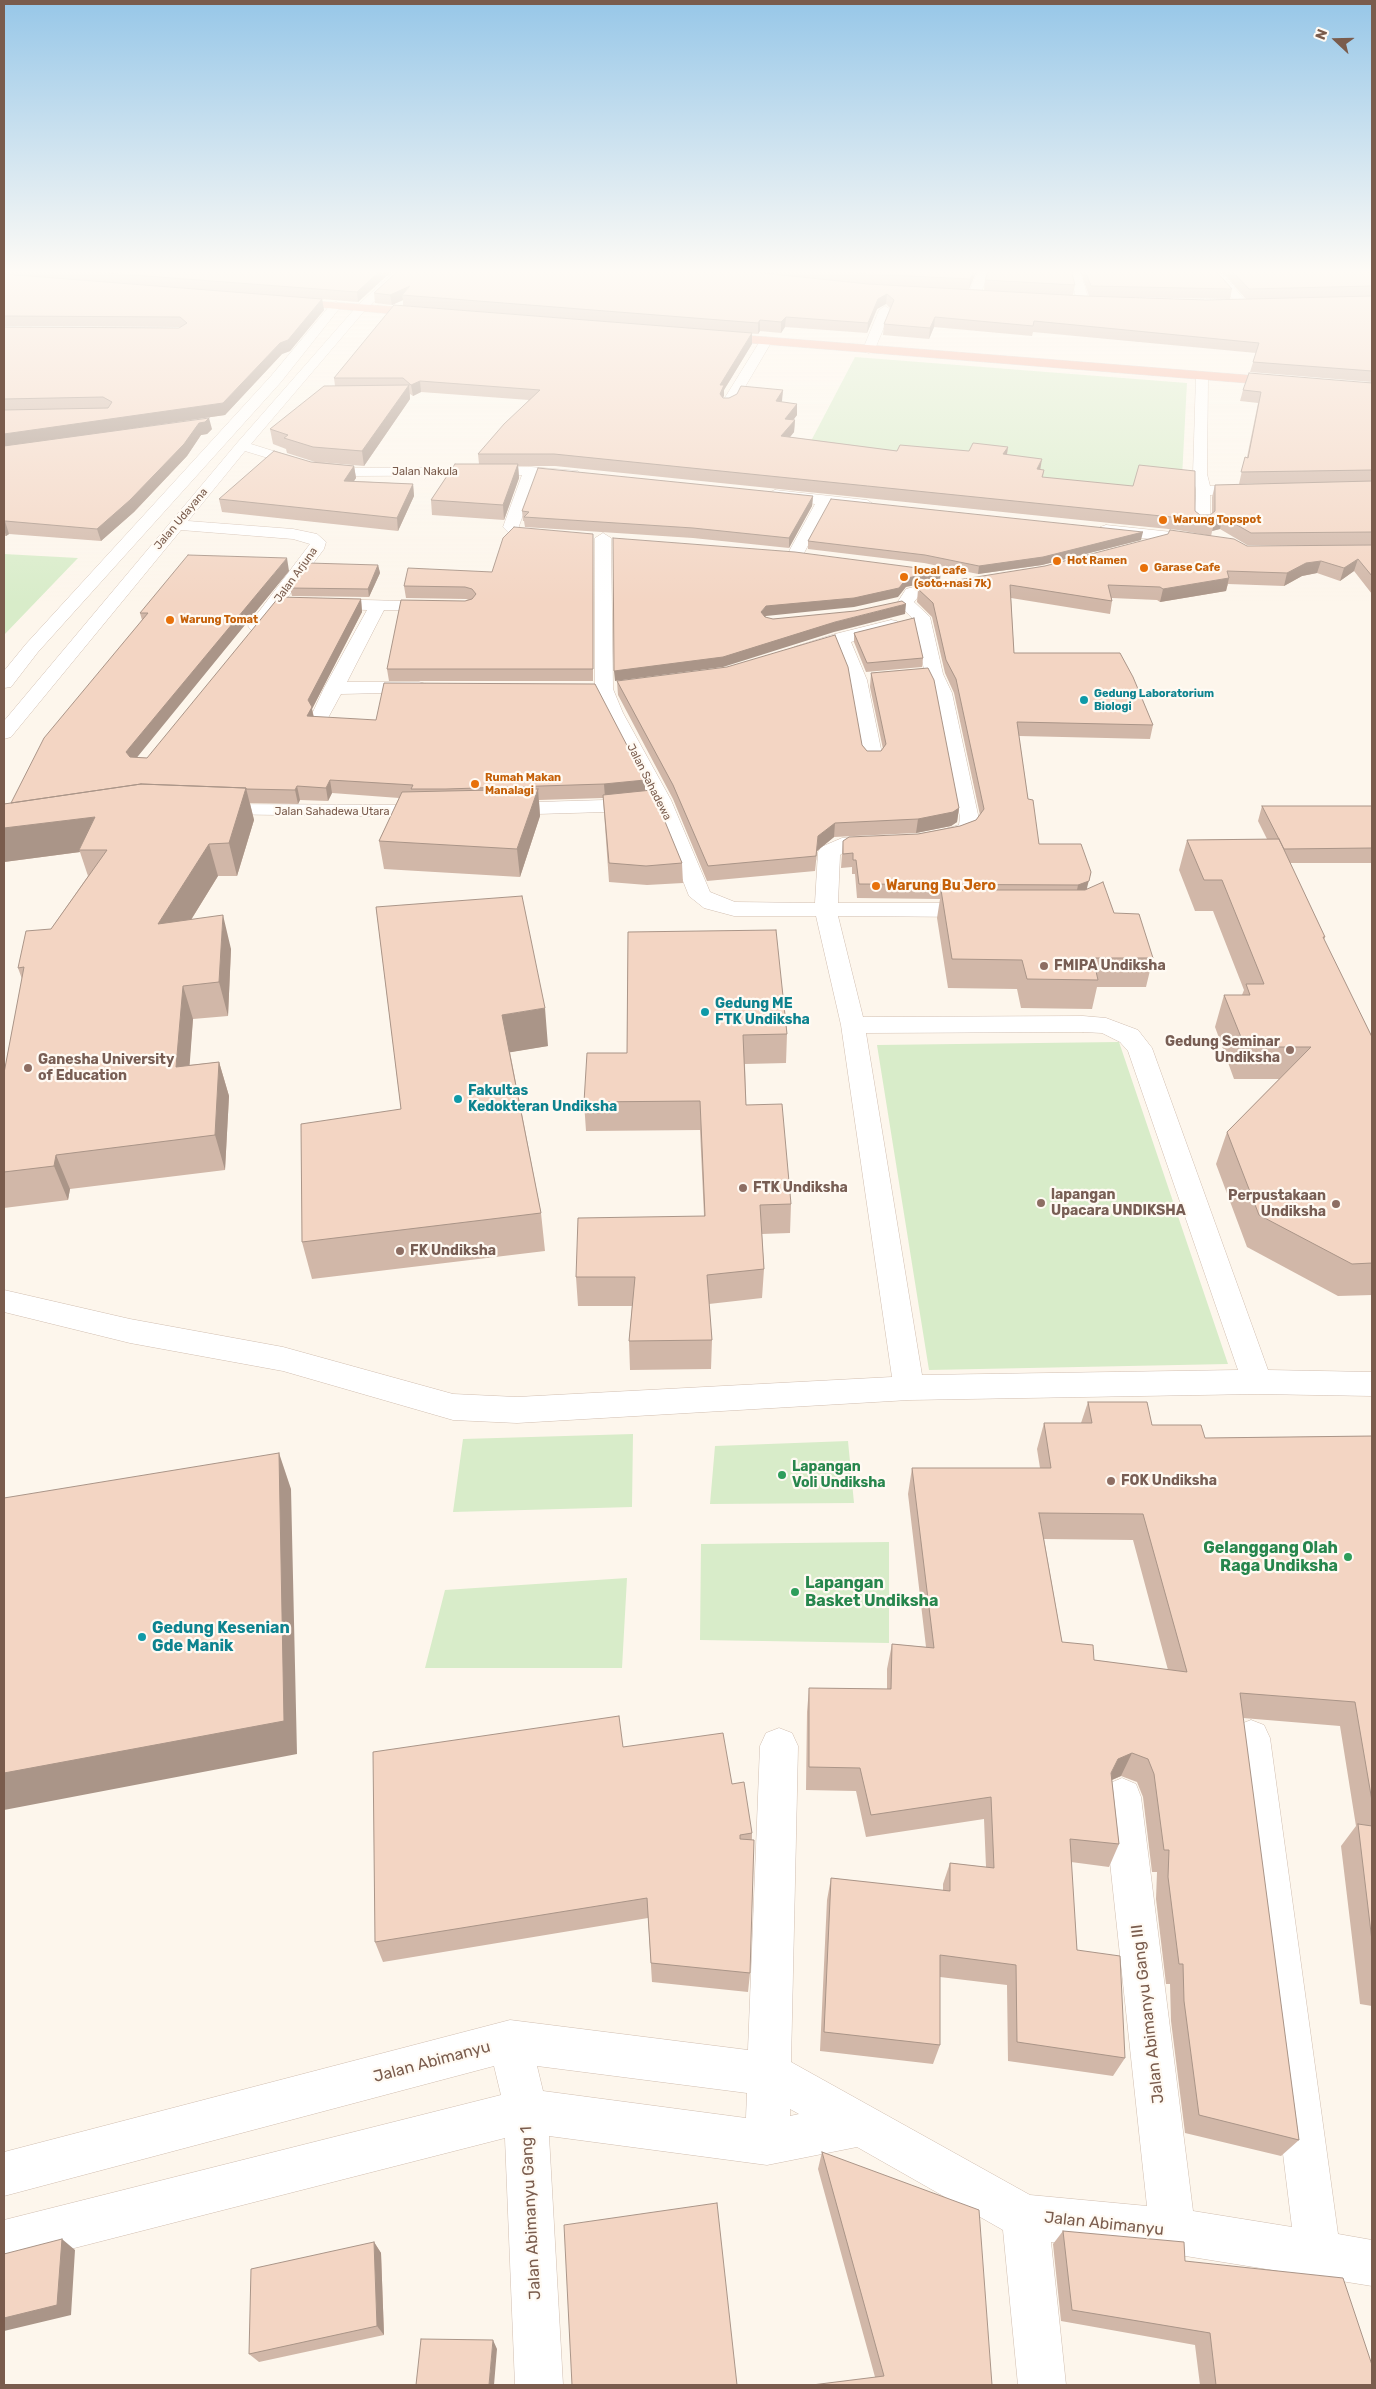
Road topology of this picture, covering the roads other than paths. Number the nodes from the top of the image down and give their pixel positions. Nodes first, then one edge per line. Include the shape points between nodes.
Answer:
1 (274, 381) edge
2 (299, 381) edge
3 (741, 381) edge
4 (1202, 381) edge
5 (1279, 381) edge
6 (1300, 383) edge
7 (287, 395) junction
8 (306, 395) dead end
9 (259, 396) junction
10 (728, 404) edge
11 (239, 419) junction
12 (220, 422) dead end
13 (242, 446) junction
14 (531, 471) junction
15 (584, 475) edge
16 (1262, 490) edge
17 (1203, 491) junction
18 (756, 493) edge
19 (824, 501) junction
20 (883, 507) edge
21 (157, 508) junction
22 (190, 509) junction
23 (1202, 523) junction
24 (176, 525) junction
25 (1091, 529) edge
26 (559, 536) edge
27 (1178, 537) junction
28 (603, 538) dead end
29 (1132, 549) edge
30 (776, 553) edge
31 (795, 555) junction
32 (815, 558) edge
33 (933, 572) edge
34 (276, 603) junction
35 (294, 604) edge
36 (313, 604) edge
37 (378, 605) junction
38 (456, 606) edge
39 (921, 617) junction
40 (841, 638) junction
41 (245, 640) edge
42 (32, 648) junction
43 (72, 650) junction
44 (788, 655) edge
45 (877, 678) edge
46 (858, 680) junction
47 (4, 683) edge
48 (334, 688) junction
49 (440, 688) edge
50 (321, 714) dead end
51 (4, 733) edge
52 (874, 759) edge
53 (661, 800) junction
54 (199, 810) edge
55 (488, 810) edge
56 (448, 811) edge
57 (1002, 910) edge
58 (826, 911) junction
59 (853, 1025) junction
60 (4, 1301) edge
61 (1257, 1382) junction
62 (1372, 1384) edge
63 (909, 1388) junction
64 (1251, 1738) dead end
65 (779, 1746) dead end
66 (1122, 1797) dead end
67 (510, 2042) junction
68 (770, 2074) junction
69 (526, 2111) junction
70 (857, 2124) junction
71 (767, 2143) junction
72 (4, 2174) edge
73 (1025, 2217) junction
74 (1173, 2231) junction
75 (4, 2243) edge
76 (1318, 2254) junction
77 (1372, 2263) edge
78 (540, 2385) edge
79 (1042, 2385) edge

1 - 9 street, Jalan Udayana
2 - 7 street, Jalan Udayana
3 - 10 street
4 - 17 street via 1200,474
5 - 6 highway
7 - 8 street
7 - 9 street
7 - 13 street, Jalan Udayana
9 - 11 street, Jalan Udayana
11 - 12 street
11 - 21 street, Jalan Udayana
13 - 14 street, Jalan Nakula via 315,474
13 - 22 street, Jalan Udayana
14 - 15 street, Jalan Nakula
14 - 26 street via 511,527 518,533
16 - 17 street
17 - 23 street
18 - 19 street
19 - 20 street
19 - 31 street
21 - 22 street
21 - 42 street, Jalan Udayana
22 - 24 street, Jalan Udayana
23 - 27 street
23 - 27 street via 1216,539
24 - 34 street, Jalan Arjuna via 293,534 311,537 318,542
24 - 43 street, Jalan Udayana
25 - 27 street
27 - 29 street
28 - 53 street, Jalan Sahadewa via 604,688
30 - 31 street
31 - 32 street
33 - 39 street via 969,581 924,589 912,593 897,605
34 - 35 street
34 - 41 street, Jalan Arjuna
36 - 37 street
37 - 38 street
37 - 48 street
39 - 40 street
39 - 58 street via 924,675 943,693 970,824 958,833 906,842 842,844 829,852
40 - 44 street
40 - 46 street
42 - 43 street
42 - 47 street, Jalan Udayana
43 - 51 street, Jalan Udayana
45 - 46 street
46 - 52 street
48 - 49 street
48 - 50 street
53 - 55 street via 605,806
53 - 58 street, Jalan Sahadewa via 700,896 734,909
54 - 56 street, Jalan Sahadewa Utara
57 - 58 street, Jalan Sahadewa
58 - 59 street
59 - 61 street via 1083,1024 1106,1026 1129,1036 1140,1048
59 - 63 street
60 - 63 street via 130,1331 283,1359 453,1407 517,1410
61 - 62 street
61 - 63 street
64 - 76 street
65 - 68 street
66 - 74 street, Jalan Abimanyu Gang III
67 - 68 street, Jalan Abimanyu
67 - 69 street, Jalan Abimanyu Gang 1
67 - 72 street, Jalan Abimanyu
68 - 70 street, Jalan Abimanyu
68 - 71 street
69 - 71 street
69 - 75 street
69 - 78 street, Jalan Abimanyu Gang 1
70 - 71 street
70 - 73 street, Jalan Abimanyu
73 - 74 street, Jalan Abimanyu
73 - 79 street
74 - 76 street, Jalan Abimanyu
76 - 77 street, Jalan Abimanyu

